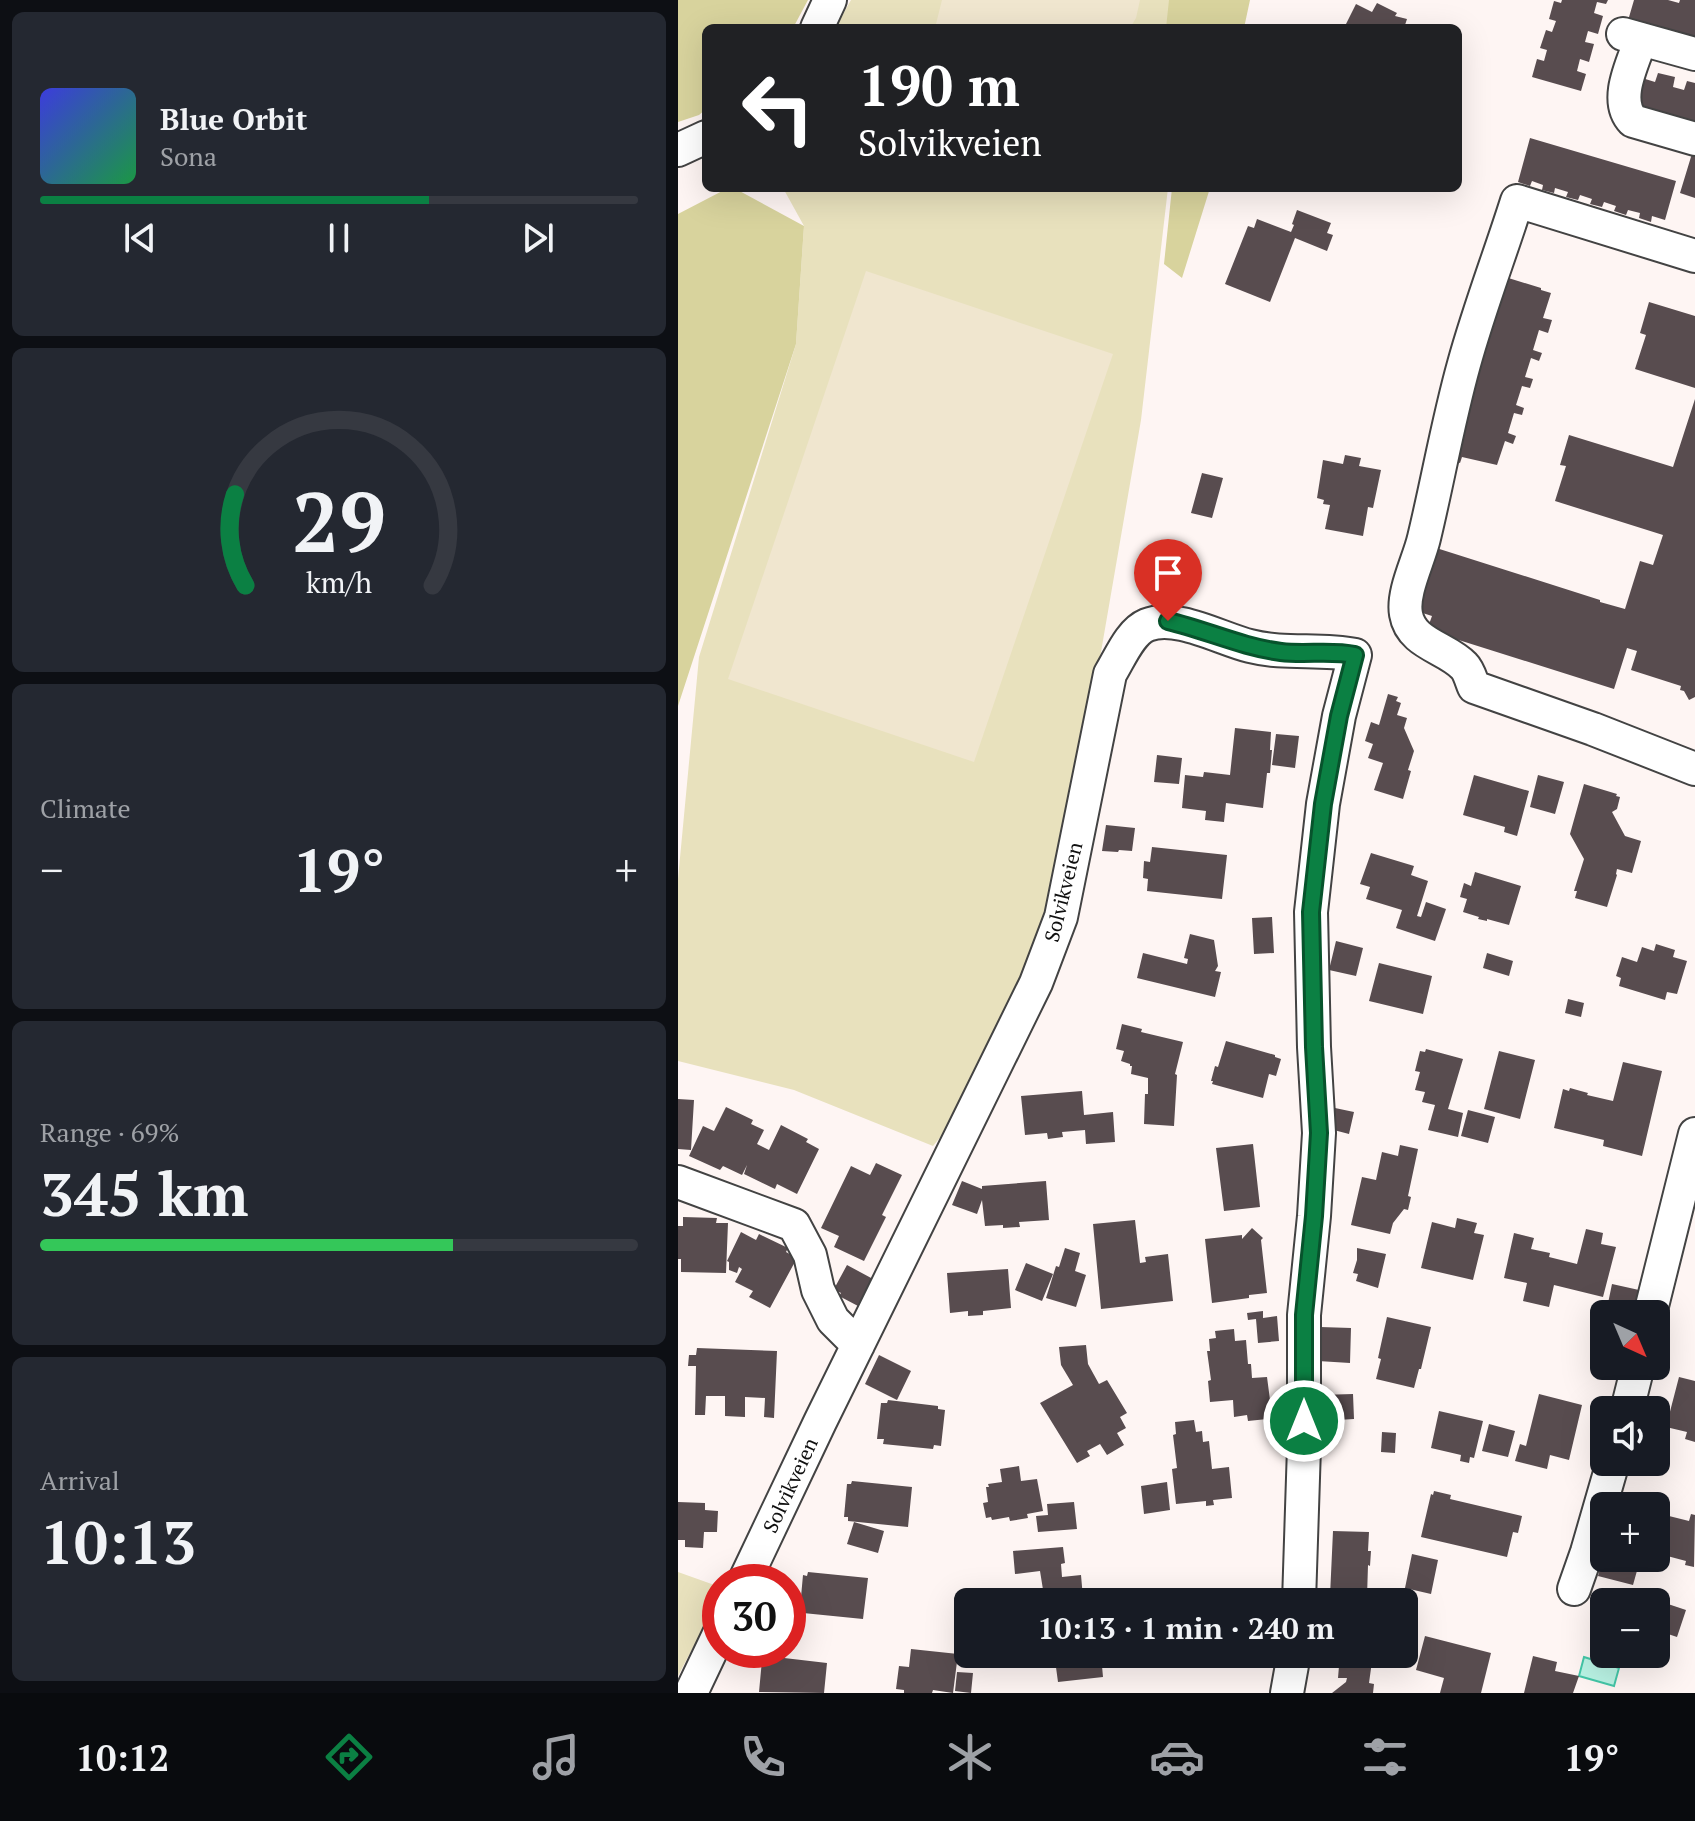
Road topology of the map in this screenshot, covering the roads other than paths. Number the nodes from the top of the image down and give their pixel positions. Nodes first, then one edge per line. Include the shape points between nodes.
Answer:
1 (830, 0) edge
2 (819, 24) edge
3 (1695, 54) edge
4 (702, 139) edge
5 (1695, 139) edge
6 (678, 150) edge
7 (1695, 256) edge
8 (1695, 769) edge
9 (1695, 1134) edge
10 (678, 1182) edge
11 (1654, 1300) edge
12 (858, 1345) junction
13 (1609, 1476) edge
14 (753, 1564) edge
15 (1299, 1588) edge
16 (1574, 1589) dead end
17 (703, 1668) edge
18 (1291, 1668) edge
19 (691, 1693) edge
20 (1287, 1693) edge

1 - 2 street
3 - 5 street via 1632,36 1623,106 1633,121
4 - 6 street
7 - 8 street via 1517,201 1464,363 1405,600 1406,616 1417,635 1466,668 1474,687
9 - 11 street
10 - 12 street via 794,1225 833,1320
12 - 14 street, Solvikveien
12 - 15 street, Solvikveien via 1036,983 1061,917 1110,674 1131,639 1146,625 1168,621 1250,646 1355,655 1323,804 1311,912 1319,1133 1304,1315
13 - 16 street
17 - 19 street
18 - 20 street

